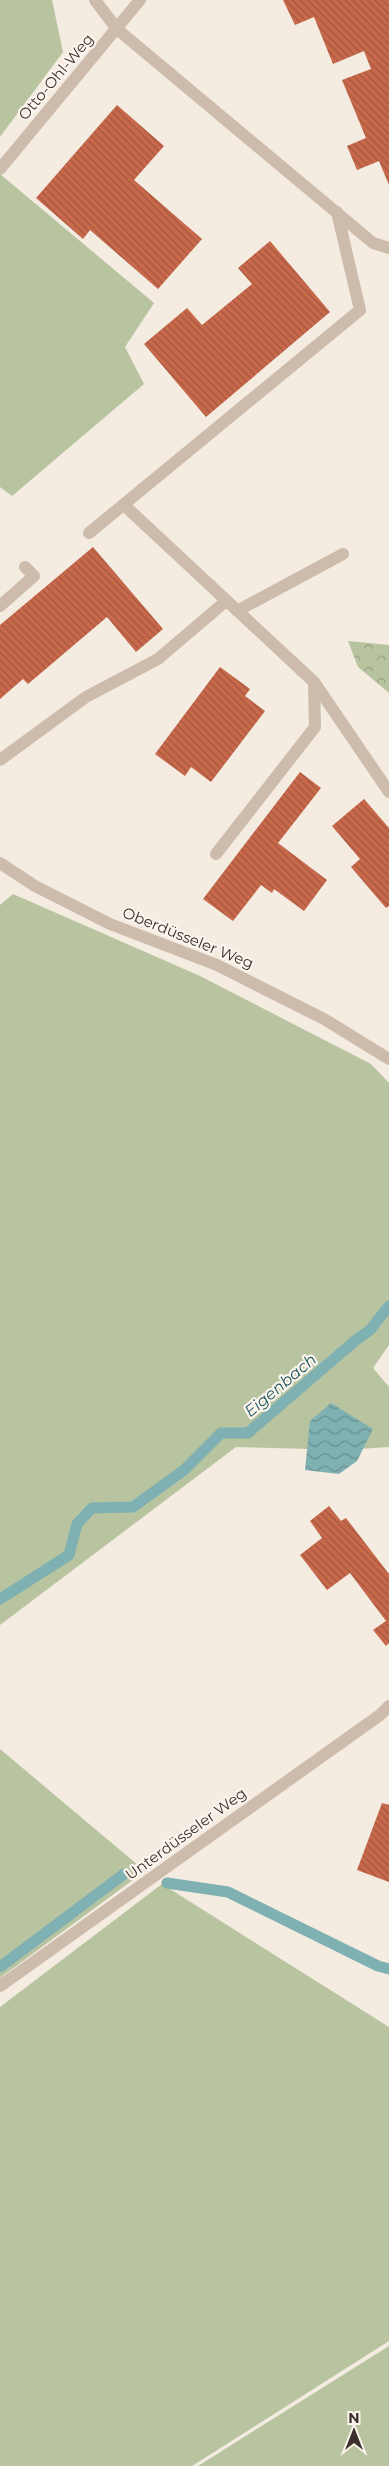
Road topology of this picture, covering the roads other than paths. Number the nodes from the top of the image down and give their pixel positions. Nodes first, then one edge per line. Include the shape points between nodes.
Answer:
1 (95, 0) edge
2 (140, 0) edge
3 (117, 29) junction
4 (0, 169) edge
5 (337, 212) junction
6 (389, 248) edge
7 (124, 505) junction
8 (89, 533) dead end
9 (343, 554) dead end
10 (25, 568) dead end
11 (226, 601) junction
12 (0, 606) edge
13 (237, 611) junction
14 (314, 682) junction
15 (0, 760) edge
16 (389, 792) edge
17 (216, 854) dead end
18 (0, 863) edge
19 (389, 1059) edge
20 (389, 1706) edge
21 (0, 1986) edge

1 - 3 street
2 - 3 street, Otto-Ohl-Weg
3 - 4 street, Otto-Ohl-Weg
3 - 5 street
5 - 6 street via 373,243
5 - 7 street via 360,310
7 - 8 street
7 - 11 street
9 - 13 street
10 - 12 street via 34,576
11 - 13 street
11 - 15 street via 158,659 86,697
13 - 14 street
14 - 16 street
14 - 17 street via 315,726
18 - 19 street, Oberdüsseler Weg via 35,886 110,924 217,965 324,1019
20 - 21 street, Unterdüsseler Weg

